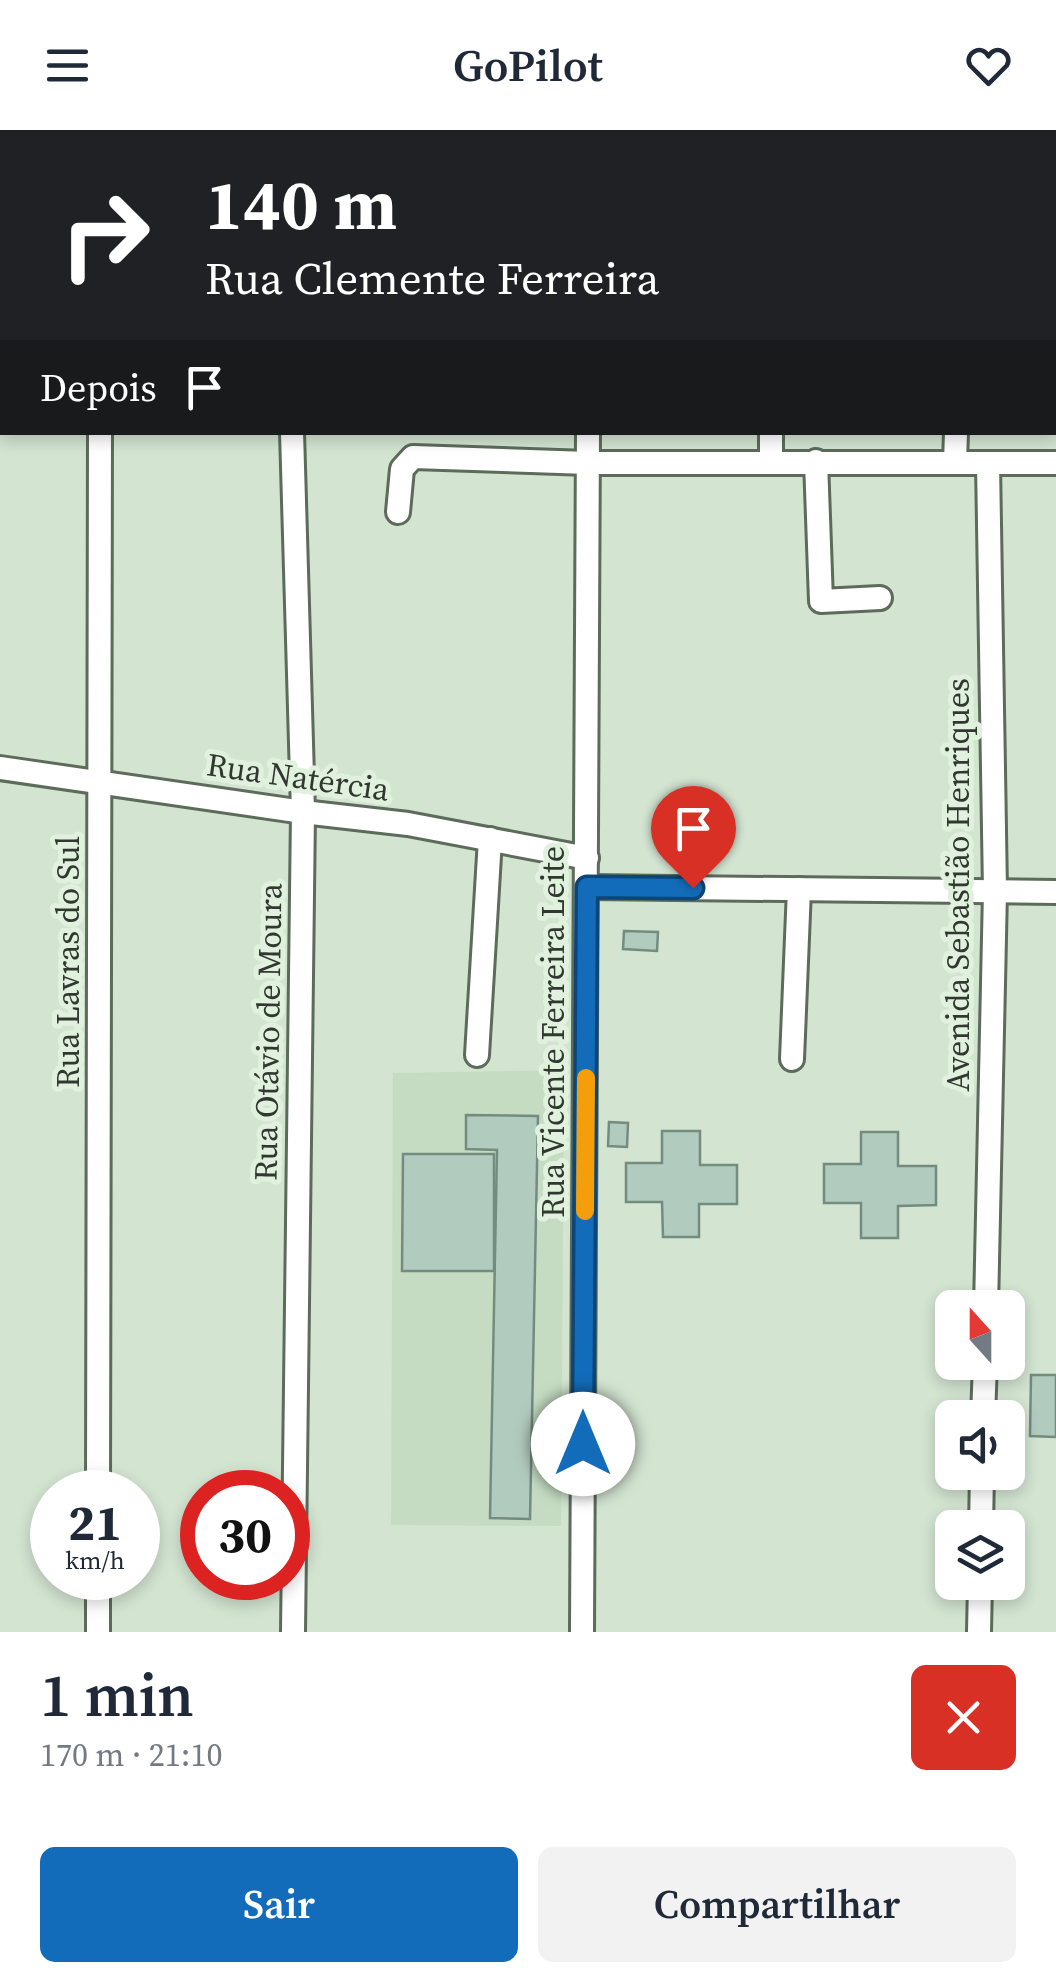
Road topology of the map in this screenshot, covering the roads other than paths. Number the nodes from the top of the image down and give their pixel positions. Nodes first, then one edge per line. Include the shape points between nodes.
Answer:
1 (100, 435) edge
2 (292, 435) edge
3 (588, 435) edge
4 (770, 435) edge
5 (956, 435) edge
6 (771, 461) junction
7 (816, 461) junction
8 (588, 463) junction
9 (955, 463) junction
10 (988, 463) junction
11 (1056, 463) edge
12 (398, 512) dead end
13 (880, 598) dead end
14 (0, 768) edge
15 (101, 782) junction
16 (303, 812) junction
17 (490, 839) junction
18 (587, 858) junction
19 (587, 887) junction
20 (798, 889) junction
21 (995, 891) junction
22 (1056, 892) edge
23 (477, 1055) dead end
24 (792, 1059) dead end
25 (986, 1290) edge
26 (98, 1470) edge
27 (98, 1600) edge
28 (980, 1600) edge
29 (98, 1632) edge
30 (293, 1632) edge
31 (582, 1632) edge
32 (980, 1632) edge

1 - 15 street, Rua Lavras do Sul
2 - 16 street, Rua Otávio de Moura
3 - 8 street, Rua Vicente Ferreira Leite
4 - 6 street
5 - 9 street
6 - 7 street
6 - 8 street
7 - 9 street
7 - 13 street via 820,601
8 - 12 street via 414,457 402,469
8 - 18 street, Rua Vicente Ferreira Leite
9 - 10 street
10 - 11 street
10 - 21 street, Avenida Sebastião Henriques
14 - 15 street, Rua Natércia
15 - 16 street, Rua Natércia
15 - 26 street, Rua Lavras do Sul
16 - 17 street, Rua Natércia
16 - 30 street, Rua Otávio de Moura
17 - 18 street, Rua Natércia
17 - 23 street
18 - 19 street, Rua Vicente Ferreira Leite
19 - 20 street
19 - 31 street, Rua Vicente Ferreira Leite
20 - 21 street
20 - 24 street
21 - 22 street
21 - 25 street, Avenida Sebastião Henriques
27 - 29 street
28 - 32 street

